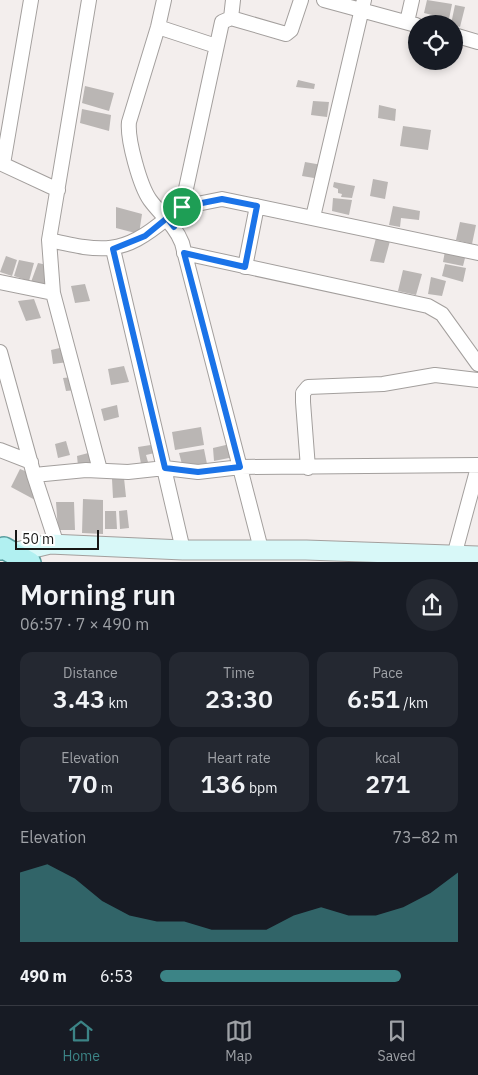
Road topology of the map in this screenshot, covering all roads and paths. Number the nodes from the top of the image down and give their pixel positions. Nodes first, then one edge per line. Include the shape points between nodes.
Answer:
1 (31, 0) edge
2 (89, 0) edge
3 (164, 0) edge
4 (233, 0) edge
5 (301, 0) edge
6 (324, 0) edge
7 (412, 0) edge
8 (363, 5) edge
9 (412, 15) edge
10 (231, 18) junction
11 (408, 22) edge
12 (158, 27) junction
13 (463, 38) edge
14 (478, 42) edge
15 (216, 46) junction
16 (1, 164) edge
17 (58, 190) junction
18 (257, 206) junction
19 (182, 207) junction
20 (313, 217) junction
21 (170, 223) junction
22 (49, 240) junction
23 (113, 249) junction
24 (184, 253) junction
25 (478, 253) edge
26 (245, 267) junction
27 (0, 282) edge
28 (53, 293) junction
29 (0, 352) edge
30 (478, 364) edge
31 (3, 378) edge
32 (478, 380) edge
33 (0, 450) edge
34 (478, 466) edge
35 (240, 467) junction
36 (32, 468) junction
37 (165, 468) junction
38 (308, 468) junction
39 (100, 470) junction
40 (57, 544) junction
41 (261, 549) junction
42 (9, 550) edge
43 (191, 554) edge
44 (454, 556) junction
45 (478, 556) edge

1 - 16 street
2 - 17 street
3 - 12 street
4 - 10 street
5 - 10 street via 291,30 286,34
6 - 8 street
7 - 9 street
8 - 11 street
8 - 20 street
10 - 15 street via 222,22
12 - 15 street
12 - 21 street via 128,128 144,190
13 - 14 street
15 - 19 street
16 - 17 street
17 - 22 street
18 - 19 street via 222,199
18 - 20 street
18 - 26 street
19 - 21 street
20 - 25 street
21 - 23 street
21 - 24 street
22 - 23 street via 90,249
22 - 28 street
23 - 37 street
24 - 26 street
24 - 35 street
26 - 30 street via 435,309
27 - 28 street
28 - 39 street
29 - 31 street
31 - 36 street
32 - 38 street via 435,375 382,384 308,387 303,394
33 - 36 street
34 - 38 street
34 - 44 street
35 - 37 street via 198,472
35 - 38 street
35 - 41 street
36 - 39 street
36 - 40 street
37 - 39 street via 128,472
37 - 43 street
40 - 42 street
40 - 43 street
41 - 43 street
41 - 44 street
44 - 45 street

